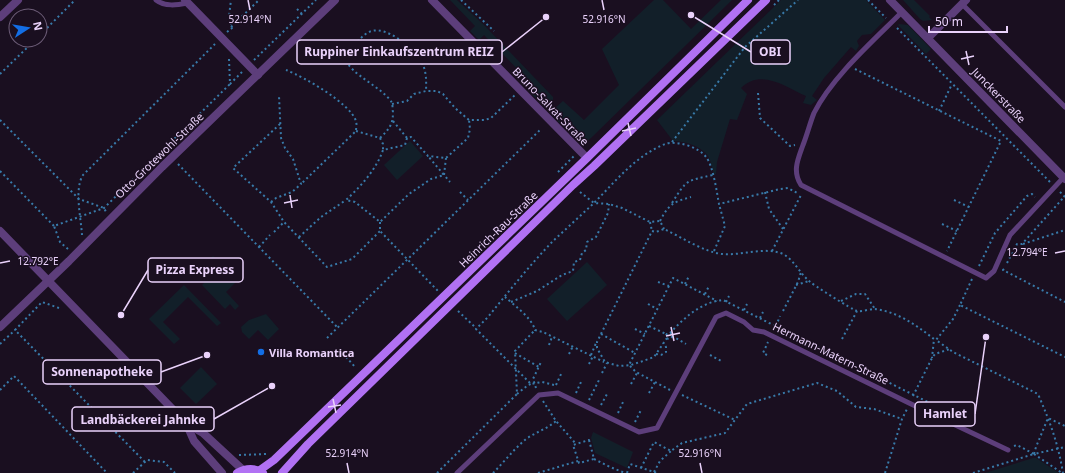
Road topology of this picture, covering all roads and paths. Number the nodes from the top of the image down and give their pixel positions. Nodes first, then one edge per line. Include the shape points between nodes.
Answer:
1 (18, 0) edge
2 (75, 0) edge
3 (156, 0) edge
4 (231, 0) edge
5 (259, 0) edge
6 (316, 0) edge
7 (336, 0) edge
8 (432, 0) edge
9 (461, 0) edge
10 (748, 0) edge
11 (766, 0) edge
12 (798, 0) edge
13 (868, 0) edge
14 (890, 0) edge
15 (187, 1) edge
16 (964, 2) edge
17 (297, 9) dead end
18 (902, 12) junction
19 (302, 14) junction
20 (0, 17) edge
21 (891, 23) junction
22 (48, 27) edge
23 (231, 27) junction
24 (494, 31) dead end
25 (227, 32) dead end
26 (928, 38) junction
27 (27, 48) edge
28 (220, 48) dead end
29 (229, 58) dead end
30 (248, 65) junction
31 (286, 70) dead end
32 (0, 74) edge
33 (850, 74) dead end
34 (258, 75) junction
35 (230, 84) junction
36 (952, 84) junction
37 (520, 90) junction
38 (426, 91) junction
39 (758, 93) dead end
40 (279, 96) dead end
41 (392, 104) junction
42 (1065, 107) edge
43 (939, 110) junction
44 (0, 120) edge
45 (469, 120) junction
46 (393, 121) junction
47 (280, 124) junction
48 (540, 130) dead end
49 (356, 131) junction
50 (380, 138) junction
51 (407, 138) junction
52 (671, 142) junction
53 (803, 144) junction
54 (164, 149) junction
55 (383, 150) junction
56 (428, 156) junction
57 (172, 158) junction
58 (446, 158) junction
59 (587, 158) junction
60 (0, 171) edge
61 (444, 175) junction
62 (713, 175) junction
63 (1064, 178) edge
64 (450, 182) dead end
65 (301, 184) junction
66 (1055, 187) junction
67 (460, 192) dead end
68 (580, 192) dead end
69 (765, 192) junction
70 (1065, 197) edge
71 (691, 198) dead end
72 (1037, 199) dead end
73 (79, 200) junction
74 (346, 200) junction
75 (468, 200) junction
76 (954, 200) dead end
77 (271, 202) junction
78 (594, 203) junction
79 (672, 203) junction
80 (609, 204) junction
81 (719, 204) junction
82 (969, 207) junction
83 (104, 208) junction
84 (80, 216) junction
85 (660, 221) junction
86 (284, 222) junction
87 (380, 222) junction
88 (650, 222) junction
89 (942, 224) dead end
90 (54, 226) junction
91 (664, 229) junction
92 (783, 229) junction
93 (380, 230) junction
94 (1065, 230) edge
95 (0, 231) edge
96 (652, 231) junction
97 (957, 231) junction
98 (274, 232) dead end
99 (270, 236) dead end
100 (299, 237) junction
101 (83, 238) dead end
102 (1022, 244) junction
103 (73, 247) dead end
104 (259, 247) junction
105 (714, 251) junction
106 (772, 251) junction
107 (953, 255) dead end
108 (408, 259) junction
109 (801, 272) junction
110 (975, 273) junction
111 (689, 276) dead end
112 (48, 281) junction
113 (809, 281) junction
114 (658, 282) dead end
115 (685, 284) junction
116 (796, 285) junction
117 (669, 286) junction
118 (709, 286) dead end
119 (438, 290) dead end
120 (705, 294) junction
121 (729, 296) dead end
122 (505, 297) junction
123 (717, 301) dead end
124 (841, 301) junction
125 (511, 302) junction
126 (726, 302) dead end
127 (1065, 302) edge
128 (648, 304) dead end
129 (747, 304) dead end
130 (960, 305) junction
131 (59, 308) dead end
132 (657, 309) junction
133 (875, 309) junction
134 (744, 310) dead end
135 (783, 311) dead end
136 (857, 311) junction
137 (763, 312) dead end
138 (453, 316) dead end
139 (760, 318) dead end
140 (649, 326) junction
141 (0, 327) edge
142 (338, 328) junction
143 (476, 329) junction
144 (635, 329) dead end
145 (15, 330) junction
146 (535, 330) junction
147 (600, 334) junction
148 (645, 334) junction
149 (666, 334) junction
150 (672, 336) junction
151 (552, 337) junction
152 (327, 338) dead end
153 (667, 338) junction
154 (842, 338) dead end
155 (935, 339) junction
156 (597, 342) junction
157 (664, 343) junction
158 (0, 344) edge
159 (686, 344) dead end
160 (549, 345) dead end
161 (573, 346) junction
162 (515, 353) junction
163 (635, 353) junction
164 (569, 354) dead end
165 (656, 354) junction
166 (710, 355) dead end
167 (592, 356) junction
168 (346, 357) dead end
169 (1065, 357) edge
170 (932, 358) dead end
171 (541, 362) dead end
172 (723, 362) dead end
173 (606, 363) junction
174 (589, 364) dead end
175 (629, 365) junction
176 (539, 367) junction
177 (516, 369) junction
178 (562, 372) dead end
179 (602, 373) dead end
180 (637, 373) junction
181 (363, 374) junction
182 (599, 380) dead end
183 (581, 382) dead end
184 (654, 382) junction
185 (532, 384) junction
186 (631, 384) dead end
187 (556, 385) junction
188 (561, 387) dead end
189 (669, 389) junction
190 (0, 390) edge
191 (571, 392) dead end
192 (676, 392) junction
193 (650, 393) dead end
194 (517, 394) junction
195 (607, 394) dead end
196 (540, 395) junction
197 (666, 395) dead end
198 (582, 398) dead end
199 (589, 401) junction
200 (623, 402) dead end
201 (641, 410) dead end
202 (623, 417) dead end
203 (1048, 418) junction
204 (902, 419) dead end
205 (629, 420) dead end
206 (734, 420) junction
207 (556, 421) junction
208 (186, 423) junction
209 (634, 423) junction
210 (640, 426) dead end
211 (1065, 426) edge
212 (576, 444) junction
213 (1065, 447) edge
214 (1059, 449) junction
215 (1008, 450) joint
216 (671, 451) junction
217 (1034, 454) junction
218 (594, 459) junction
219 (578, 461) junction
220 (145, 462) junction
221 (641, 468) junction
222 (240, 472) edge
223 (262, 472) edge
224 (654, 472) junction
225 (108, 473) edge
226 (133, 473) edge
227 (175, 473) edge
228 (222, 473) edge
229 (282, 473) edge
230 (437, 473) edge
231 (457, 473) edge
232 (493, 473) edge
233 (538, 473) edge
234 (626, 473) edge
235 (657, 473) edge
236 (973, 473) edge
237 (1062, 473) edge

1 - 20 street
2 - 22 path
3 - 15 lane via 167,5
4 - 23 path
5 - 23 path
6 - 19 path
7 - 34 street, Otto-Grotewohl-Straße
8 - 37 street, Bruno-Salvat-Straße
9 - 24 path
10 - 59 main road, Heinrich-Rau-Straße
11 - 229 main road, Heinrich-Rau-Straße via 376,377
12 - 52 path via 745,47
13 - 21 path
14 - 18 street, Junckerstraße
15 - 30 street
16 - 26 street
16 - 42 lane
17 - 19 path
18 - 21 lane
18 - 26 street, Junckerstraße
19 - 30 path
21 - 36 path
21 - 53 lane via 833,85 814,113
23 - 25 path
26 - 63 street, Junckerstraße
27 - 32 path
28 - 73 path via 216,44 83,175 79,181
29 - 35 path
30 - 34 street
30 - 35 path
31 - 49 path via 325,90 339,102 356,121
33 - 43 path via 854,68
34 - 57 street, Otto-Grotewohl-Straße
35 - 54 path
36 - 43 path
36 - 66 path
37 - 45 path via 491,118
37 - 59 street, Bruno-Salvat-Straße
38 - 41 path via 414,94 407,101
38 - 41 path via 426,71 417,54 388,33 369,31 348,53 347,61 388,97
38 - 45 path via 443,94
39 - 53 path via 760,118 790,146
40 - 47 path
41 - 46 path
43 - 82 path via 1001,141
44 - 73 path
45 - 58 path via 468,138
46 - 50 path
46 - 51 path
47 - 65 path via 281,138 293,159
47 - 77 path via 234,168
48 - 75 path
49 - 50 path
49 - 65 path
50 - 55 path
51 - 55 path via 405,145
51 - 56 path via 411,137
52 - 62 path via 691,147 706,157
52 - 78 path via 644,154
53 - 110 lane via 796,166 797,180 801,185
54 - 57 path
54 - 83 path
55 - 74 path via 362,185
56 - 58 path
56 - 61 path
57 - 104 path
57 - 112 street, Otto-Grotewohl-Straße
58 - 61 path
59 - 181 main road, Heinrich-Rau-Straße
60 - 90 path
61 - 64 path
61 - 87 path via 431,179 409,194
62 - 79 path via 684,184
62 - 81 path
63 - 66 lane, Junckerstraße
65 - 77 path via 292,192
66 - 70 path
66 - 110 lane, Junckerstraße via 1010,235 994,271 986,278
67 - 75 path
68 - 78 path
69 - 81 path
69 - 92 path via 769,209
69 - 92 path via 788,188 801,195
70 - 102 path
71 - 79 path
72 - 110 path via 1032,194 1027,196 995,233
73 - 83 path
73 - 84 path
74 - 87 path via 355,202
74 - 100 path via 321,217
75 - 108 path
76 - 82 path
77 - 86 path
78 - 80 path
78 - 122 path via 553,242
79 - 85 path
80 - 88 path
80 - 125 path via 608,213 596,237 587,242 580,260 574,262 573,271
81 - 105 path via 725,226
82 - 97 path
83 - 84 path
84 - 90 path
84 - 101 path
85 - 88 path
85 - 91 path
86 - 98 path
86 - 100 path
87 - 93 path
88 - 96 path
89 - 97 path
90 - 103 path via 60,242 67,250
91 - 96 path
91 - 105 path
92 - 106 path
93 - 100 path via 352,259 327,267
93 - 108 path
94 - 102 path
95 - 112 street
96 - 147 path
97 - 107 path via 947,252
99 - 104 path
102 - 127 path via 1017,244 1003,270
104 - 142 path
105 - 106 path via 734,254
106 - 109 path via 792,260
108 - 119 path
108 - 142 path
109 - 113 path
109 - 116 path
110 - 130 path
111 - 115 path
112 - 141 street, Otto-Grotewohl-Straße
112 - 208 street
113 - 116 path
113 - 124 path
114 - 117 path
115 - 117 path via 673,278
115 - 120 path
116 - 135 path
117 - 132 path
118 - 120 path
120 - 123 path
121 - 126 path
122 - 125 path
122 - 143 path
124 - 133 path via 856,294 865,294
124 - 136 path
125 - 146 path via 526,315
128 - 132 path
129 - 134 path
130 - 155 path via 953,319
130 - 169 path
131 - 145 path via 42,302
132 - 140 path
133 - 136 path
133 - 155 path via 908,320
136 - 154 path
137 - 139 path
138 - 143 path via 458,311
140 - 148 path
140 - 149 path
142 - 152 path
143 - 177 path
144 - 148 path
145 - 158 path
145 - 220 path
146 - 151 path
146 - 162 path via 514,351
147 - 156 path
147 - 163 path
148 - 163 path
149 - 150 path via 670,333
149 - 153 path
150 - 153 path via 670,339
150 - 159 path
151 - 160 path
151 - 161 path
153 - 157 path
155 - 170 path
155 - 203 path via 953,352 1038,394
156 - 167 path
156 - 173 path via 597,348
157 - 165 path
157 - 165 path via 666,352
161 - 164 path
161 - 167 path
162 - 176 path
162 - 177 path
163 - 175 path
165 - 175 path via 654,357
166 - 172 path
167 - 173 path
167 - 174 path
168 - 181 path
171 - 176 path
173 - 175 path
173 - 179 path
175 - 180 path
176 - 185 path
177 - 185 path
177 - 194 path
178 - 187 path
180 - 184 path
180 - 186 path
181 - 223 main road, Heinrich-Rau-Straße
182 - 199 path
183 - 191 path via 576,394
184 - 189 path
184 - 193 path
185 - 187 path via 542,382
185 - 194 path
185 - 196 path
187 - 188 path
189 - 192 path
189 - 197 path
190 - 225 path via 14,376
192 - 196 lane, Hermann-Matern-Straße via 657,428 639,432 558,393
192 - 206 path
192 - 215 lane, Hermann-Matern-Straße via 716,317 726,313 753,330 764,332
194 - 230 path
195 - 199 path via 601,406
196 - 207 path
196 - 231 lane
198 - 199 path
200 - 202 path via 617,414
201 - 209 path
203 - 211 path
203 - 214 path
203 - 217 path
204 - 206 path via 874,409 856,407 837,391 817,383 747,404
205 - 209 path
206 - 216 path via 725,433 682,443
207 - 212 path
207 - 232 path via 526,440
208 - 222 street via 203,433
208 - 228 street via 194,441
209 - 210 path
212 - 218 path via 589,440
212 - 219 path via 573,445
213 - 214 path
214 - 217 path
214 - 237 path
215 - 217 path via 1017,445
216 - 221 path via 654,442
216 - 224 path via 660,461
217 - 236 path
217 - 237 path
218 - 219 path via 579,463
218 - 234 path
219 - 233 path
220 - 226 path
220 - 227 path via 164,462
221 - 224 path
221 - 234 path via 630,464
222 - 223 main road via 248,469
224 - 235 path

